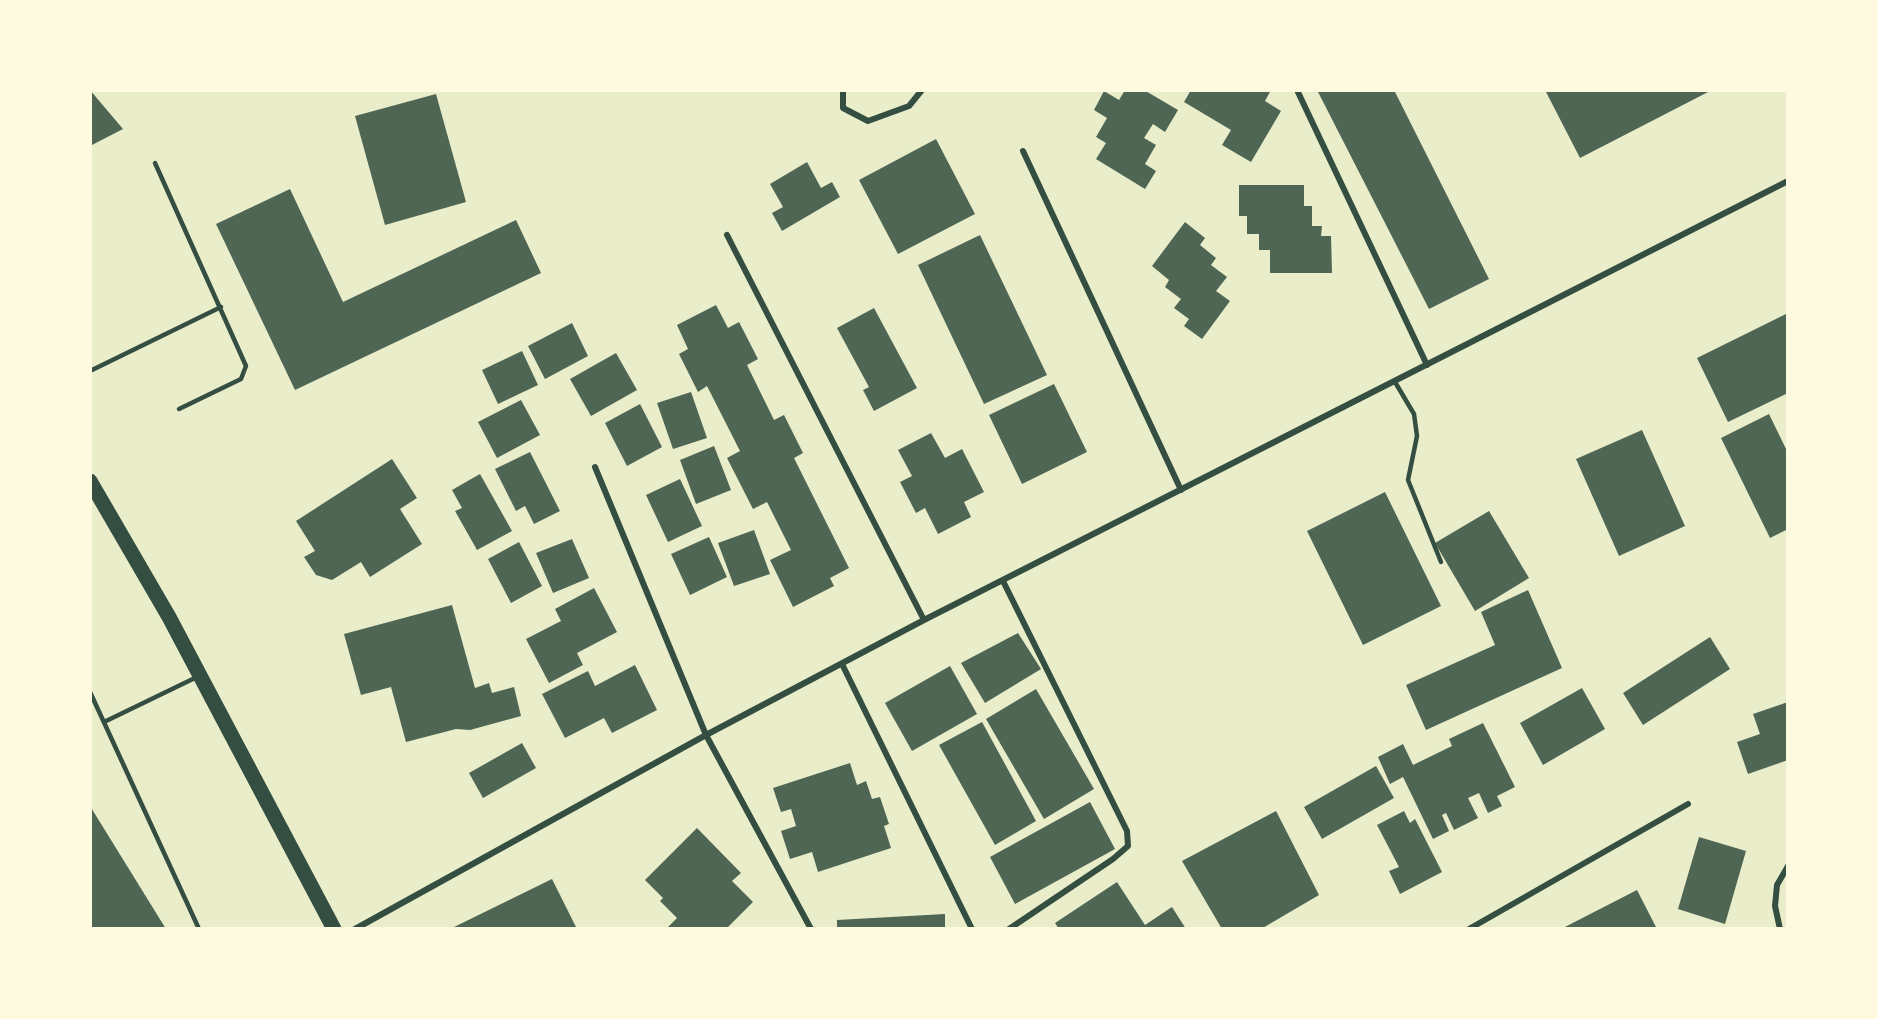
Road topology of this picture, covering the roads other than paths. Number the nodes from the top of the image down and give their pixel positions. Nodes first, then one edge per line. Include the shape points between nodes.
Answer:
1 (843, 90) edge
2 (922, 90) edge
3 (1298, 90) edge
4 (1023, 151) dead end
5 (155, 163) dead end
6 (1788, 181) edge
7 (728, 234) dead end
8 (221, 307) junction
9 (1427, 365) junction
10 (90, 370) edge
11 (1395, 382) junction
12 (179, 409) dead end
13 (595, 467) dead end
14 (90, 481) edge
15 (1181, 490) junction
16 (1440, 562) dead end
17 (1003, 581) junction
18 (924, 620) junction
19 (843, 664) junction
20 (199, 675) junction
21 (90, 692) edge
22 (104, 722) junction
23 (706, 735) junction
24 (1688, 804) dead end
25 (1788, 866) edge
26 (199, 929) edge
27 (334, 929) edge
28 (355, 929) edge
29 (811, 929) edge
30 (972, 929) edge
31 (1009, 929) edge
32 (1469, 929) edge
33 (1780, 929) edge

1 - 2 street via 843,108 868,121 909,106
3 - 9 street
4 - 15 street
5 - 8 lane
6 - 9 street
7 - 18 street
8 - 10 lane
8 - 12 lane via 246,366 240,378
9 - 11 street
11 - 15 street
11 - 16 lane via 1414,414 1417,436 1408,480
13 - 23 street
14 - 20 main road
15 - 17 street
17 - 18 street
17 - 31 street via 1127,831 1128,846
18 - 19 street
19 - 23 street
19 - 30 street
20 - 22 lane
20 - 27 main road
21 - 22 lane
22 - 26 lane
23 - 28 street
23 - 29 street
24 - 32 street
25 - 33 street via 1777,885 1775,906

